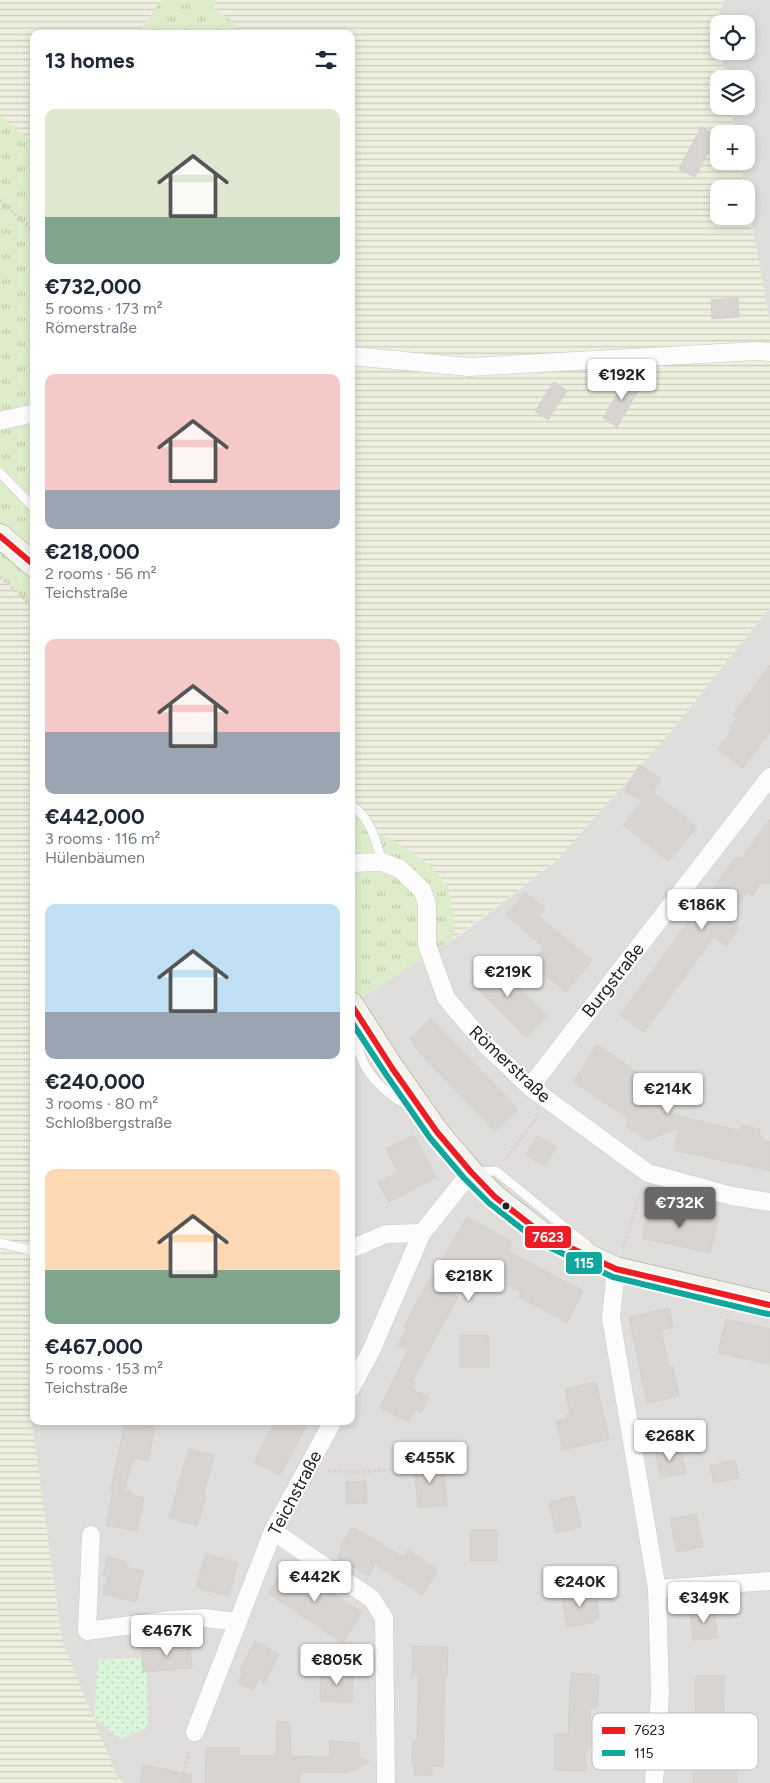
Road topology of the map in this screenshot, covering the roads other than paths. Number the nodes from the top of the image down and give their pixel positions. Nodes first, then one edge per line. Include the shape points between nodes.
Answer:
1 (770, 352) edge
2 (355, 356) edge
3 (30, 414) edge
4 (0, 421) edge
5 (0, 473) edge
6 (30, 504) edge
7 (0, 536) edge
8 (30, 562) edge
9 (770, 777) edge
10 (355, 807) edge
11 (382, 862) junction
12 (358, 863) edge
13 (355, 1009) edge
14 (530, 1087) junction
15 (471, 1172) junction
16 (770, 1202) edge
17 (422, 1233) junction
18 (0, 1243) edge
19 (355, 1247) edge
20 (30, 1250) edge
21 (616, 1269) junction
22 (770, 1305) edge
23 (355, 1381) edge
24 (331, 1425) edge
25 (273, 1531) junction
26 (91, 1536) dead end
27 (770, 1582) edge
28 (658, 1589) junction
29 (238, 1622) junction
30 (659, 1713) edge
31 (195, 1732) road end
32 (655, 1770) edge
33 (386, 1783) edge
34 (654, 1783) edge

1 - 2 street via 469,367
3 - 4 street
5 - 6 lane
7 - 8 main road
9 - 14 street, Burgstraße
10 - 11 lane via 361,811 373,831
11 - 12 street, Römerstraße
11 - 14 street, Römerstraße via 400,869 422,890 427,904 428,945 446,998 487,1046
13 - 15 main road via 392,1068
14 - 16 street, Römerstraße via 648,1173 732,1196
15 - 17 street
15 - 21 main road via 495,1197 545,1236
15 - 21 lane via 496,1171
17 - 19 street via 386,1234
17 - 23 street
18 - 20 lane
21 - 22 main road
21 - 28 street via 612,1318
24 - 25 street, Teichstraße
25 - 29 street, Teichstraße
25 - 33 street via 372,1599 384,1618
26 - 29 street via 87,1631 169,1620 204,1618
27 - 28 street
28 - 30 street
29 - 31 street, Teichstraße
32 - 34 street

